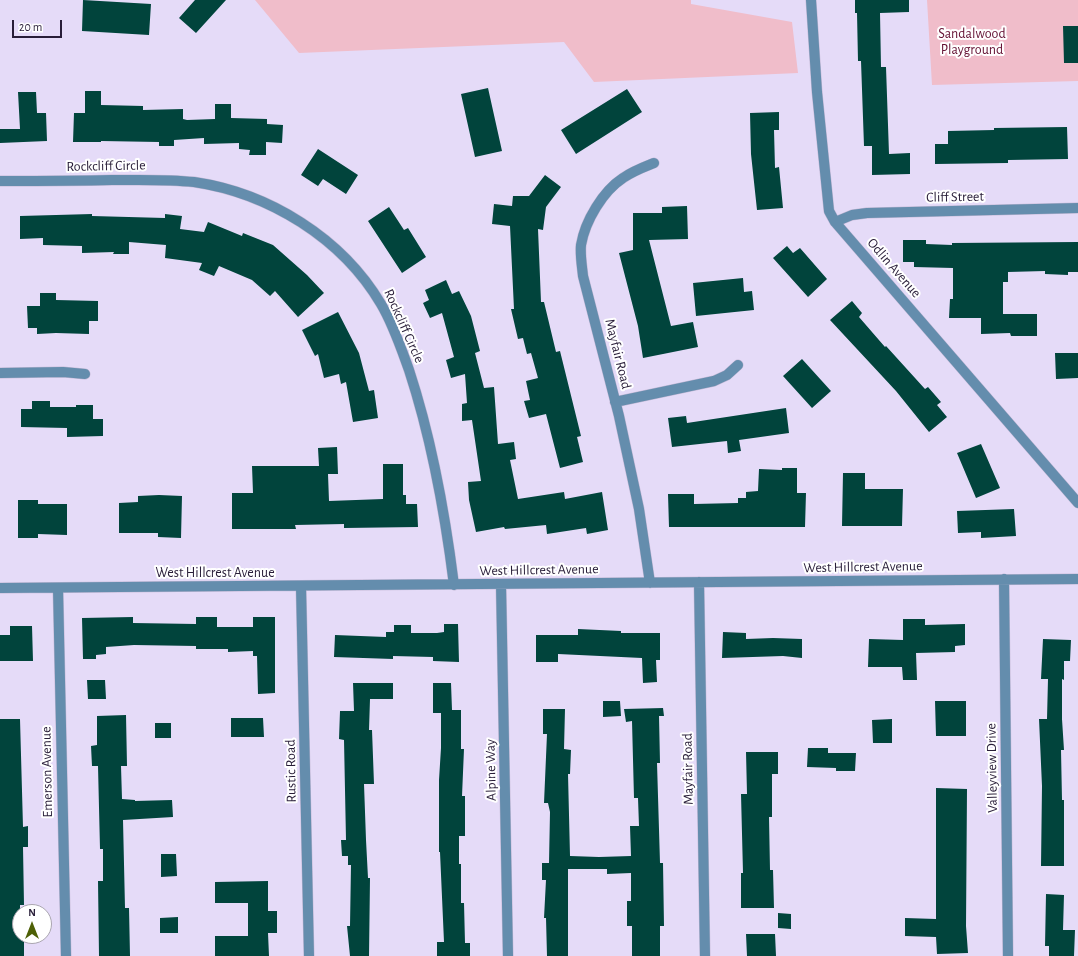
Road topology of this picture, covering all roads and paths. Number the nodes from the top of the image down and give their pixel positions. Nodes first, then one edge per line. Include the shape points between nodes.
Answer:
1 (810, 0) edge
2 (654, 163) dead end
3 (0, 182) edge
4 (1078, 208) edge
5 (835, 222) junction
6 (738, 365) dead end
7 (0, 373) edge
8 (85, 374) dead end
9 (615, 402) junction
10 (1078, 503) edge
11 (1004, 579) junction
12 (1078, 579) edge
13 (698, 582) junction
14 (650, 583) junction
15 (501, 584) junction
16 (454, 585) junction
17 (301, 586) junction
18 (0, 588) edge
19 (58, 588) junction
20 (66, 956) edge
21 (309, 956) edge
22 (508, 956) edge
23 (705, 956) edge
24 (1008, 956) edge

1 - 5 street, Odlin Avenue via 826,202
2 - 9 street, Mayfair Road via 622,178 607,193 591,217 581,246 583,276
3 - 16 street, Rockcliff Circle via 156,180 193,182 220,187 262,201 300,222 339,252 372,290 401,347 425,426 446,526
4 - 5 street, Cliff Street via 867,213 852,215
5 - 10 street, Odlin Avenue
6 - 9 street via 727,375 714,381
7 - 8 street
9 - 14 street, Mayfair Road via 639,509
11 - 12 street, West Hillcrest Avenue
11 - 13 street, West Hillcrest Avenue
11 - 24 street, Valleyview Drive
13 - 14 street, West Hillcrest Avenue
13 - 23 street, Mayfair Road
14 - 15 street, West Hillcrest Avenue
15 - 16 street, West Hillcrest Avenue
15 - 22 street, Alpine Way
16 - 17 street, West Hillcrest Avenue
17 - 19 street, West Hillcrest Avenue
17 - 21 street, Rustic Road
18 - 19 street, West Hillcrest Avenue
19 - 20 street, Emerson Avenue

